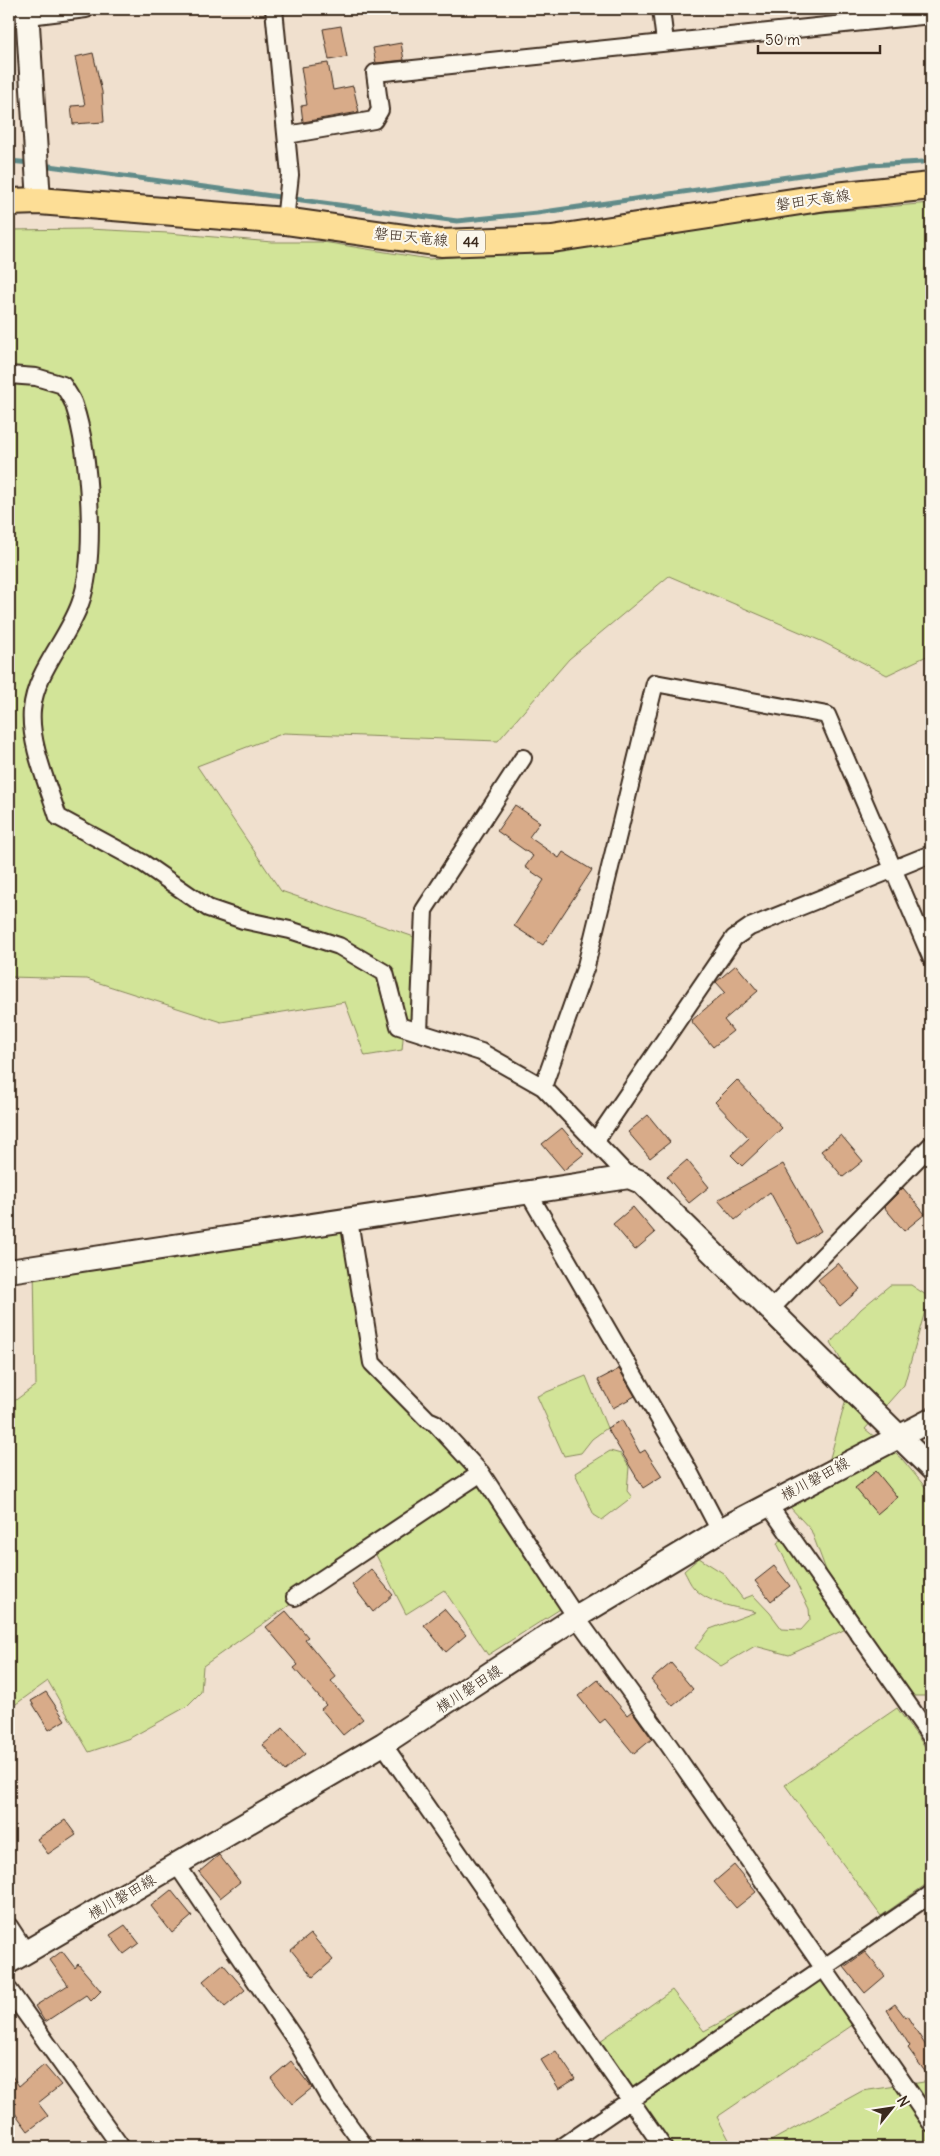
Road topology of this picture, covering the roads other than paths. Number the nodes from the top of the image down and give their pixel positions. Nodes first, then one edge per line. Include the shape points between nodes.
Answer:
1 (86, 9) edge
2 (274, 9) edge
3 (661, 9) edge
4 (28, 12) edge
5 (931, 15) edge
6 (665, 42) junction
7 (287, 135) junction
8 (931, 186) edge
9 (39, 201) junction
10 (9, 202) edge
11 (285, 220) junction
12 (9, 374) edge
13 (523, 758) dead end
14 (931, 854) edge
15 (895, 869) junction
16 (931, 957) edge
17 (419, 1032) junction
18 (543, 1087) junction
19 (595, 1142) junction
20 (931, 1145) edge
21 (629, 1177) junction
22 (528, 1192) junction
23 (349, 1220) junction
24 (9, 1272) edge
25 (771, 1309) junction
26 (931, 1420) edge
27 (901, 1436) junction
28 (931, 1468) edge
29 (481, 1473) junction
30 (768, 1504) junction
31 (720, 1531) junction
32 (295, 1597) dead end
33 (576, 1617) junction
34 (931, 1737) edge
35 (383, 1744) junction
36 (178, 1866) junction
37 (931, 1894) edge
38 (9, 1926) edge
39 (17, 1957) edge
40 (824, 1968) junction
41 (9, 1990) edge
42 (631, 2100) junction
43 (931, 2123) edge
44 (122, 2147) edge
45 (365, 2147) edge
46 (562, 2147) edge
47 (663, 2147) edge

1 - 4 street
2 - 7 street
3 - 6 street
4 - 9 street
5 - 6 street
6 - 7 street via 375,73 380,110 374,120
7 - 11 street via 290,175
8 - 11 main road, 磐田天竜線 / 44 via 826,197 552,239 441,243
9 - 10 main road, 磐田天竜線 / 44
9 - 11 main road, 磐田天竜線 / 44
12 - 17 street via 36,377 63,386 74,404 88,479 90,554 81,603 45,672 34,697 32,712 33,736 58,817 143,863 208,908 339,946 385,973 399,1026
13 - 17 street via 424,910
14 - 15 street
15 - 16 street
15 - 18 street via 827,715 655,682 586,966
15 - 19 street via 750,928 734,938
17 - 18 street via 481,1052
18 - 19 street
19 - 21 street
20 - 25 street
21 - 22 street
21 - 25 street via 641,1182
22 - 23 street
22 - 31 street via 684,1462
23 - 24 street
23 - 29 street via 372,1363 428,1420 435,1423
25 - 27 street
26 - 27 street, 横川磐田線
27 - 28 street
27 - 30 street, 横川磐田線
29 - 32 street
29 - 33 street
30 - 31 street, 横川磐田線
30 - 34 street
31 - 33 street, 横川磐田線
33 - 35 street, 横川磐田線
33 - 40 street
35 - 36 street, 横川磐田線
35 - 42 street
36 - 39 street, 横川磐田線
36 - 45 street via 297,2042 328,2096
37 - 40 street
38 - 39 street
40 - 42 street
40 - 43 street
41 - 44 street
42 - 46 street
42 - 47 street

